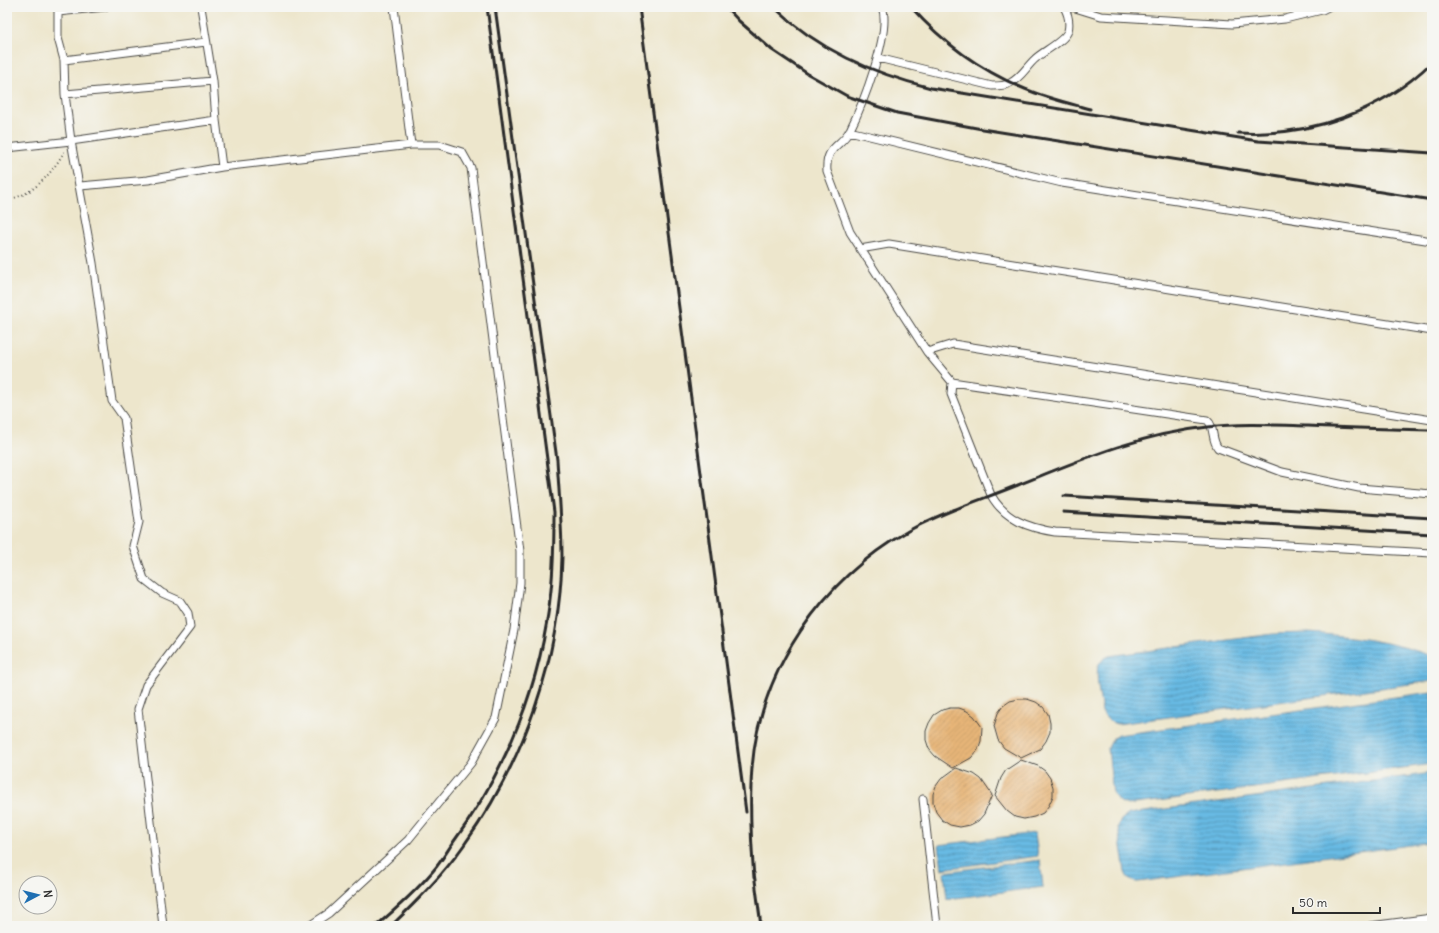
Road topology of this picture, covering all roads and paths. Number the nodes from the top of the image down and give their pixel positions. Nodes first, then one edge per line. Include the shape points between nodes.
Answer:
1 (105, 7) edge
2 (201, 7) edge
3 (394, 7) edge
4 (882, 7) edge
5 (1064, 7) edge
6 (1072, 7) edge
7 (1328, 7) edge
8 (57, 9) edge
9 (206, 42) junction
10 (878, 58) junction
11 (64, 60) junction
12 (213, 81) junction
13 (65, 94) junction
14 (216, 120) junction
15 (849, 131) junction
16 (70, 141) junction
17 (411, 145) junction
18 (7, 148) edge
19 (222, 167) junction
20 (80, 186) junction
21 (7, 199) edge
22 (1432, 241) edge
23 (860, 249) junction
24 (1432, 331) edge
25 (927, 352) junction
26 (952, 382) junction
27 (1432, 420) edge
28 (1432, 494) edge
29 (1432, 553) edge
30 (923, 799) dead end
31 (1432, 918) edge
32 (163, 926) edge
33 (309, 926) edge
34 (937, 926) edge
35 (1370, 926) edge

1 - 8 lane
2 - 9 lane
3 - 17 lane
4 - 10 lane via 885,21
5 - 10 lane via 1068,31 1063,39 1039,55 1012,83 1005,85 992,86
6 - 7 lane via 1101,16 1232,24 1285,19
8 - 11 lane via 58,38
9 - 11 lane
9 - 12 lane
10 - 15 lane
11 - 13 lane
12 - 13 lane
12 - 14 lane
13 - 16 lane
14 - 16 lane
14 - 19 lane
15 - 22 lane via 1062,183
15 - 23 lane via 831,151 826,161 827,171 850,232
16 - 18 lane
16 - 20 lane
16 - 21 path via 56,166 31,191
17 - 19 lane
17 - 33 lane via 440,145 462,152 470,168 520,551 520,590 496,718 471,763 408,840 329,913
19 - 20 lane via 148,180
20 - 32 lane via 94,263 112,401 124,418 139,522 134,546 144,579 162,593 180,601 188,613 190,627 146,685 138,709
23 - 24 lane via 890,244
23 - 25 lane
25 - 26 lane
25 - 27 lane via 953,344
26 - 28 lane via 1207,420 1211,424 1218,448 1282,472 1359,488
26 - 29 lane via 951,394 991,495 1000,508 1027,526 1055,532
30 - 34 lane
31 - 35 lane

